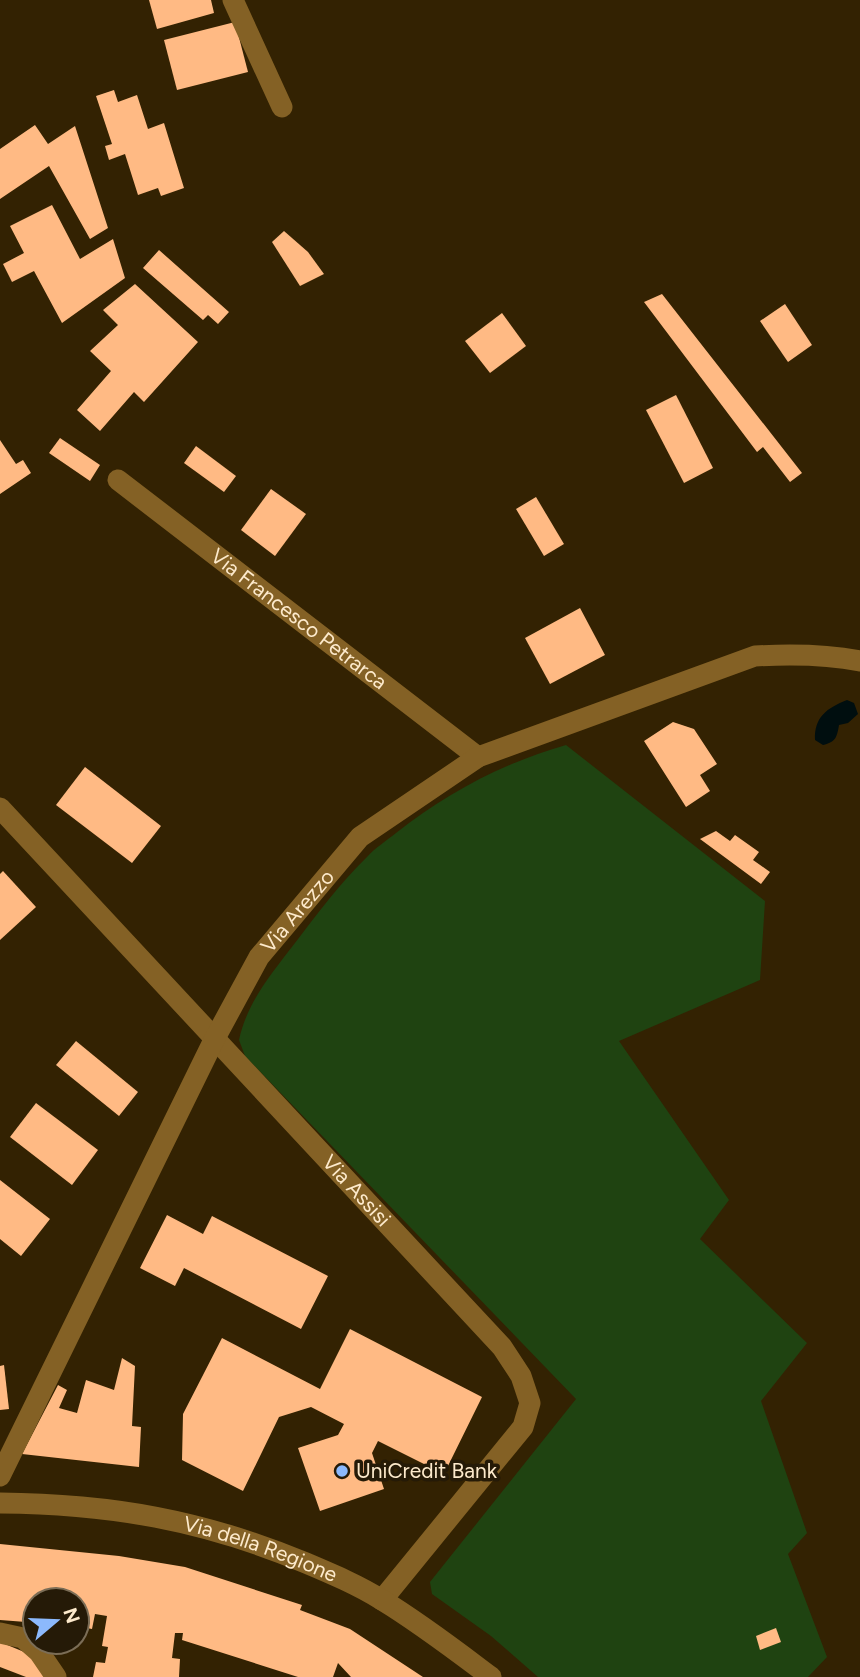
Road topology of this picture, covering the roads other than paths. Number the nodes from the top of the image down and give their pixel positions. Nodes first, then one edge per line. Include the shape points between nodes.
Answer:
1 (233, 0) edge
2 (282, 107) dead end
3 (118, 480) dead end
4 (860, 662) edge
5 (478, 757) junction
6 (0, 808) edge
7 (214, 1040) junction
8 (0, 1476) edge
9 (0, 1503) edge
10 (382, 1600) junction
11 (0, 1633) edge
12 (56, 1677) edge
13 (491, 1677) edge

1 - 2 street
3 - 5 street, Via Francesco Petrarca
4 - 5 street, Via Arezzo via 796,653 755,656
5 - 7 street, Via Arezzo via 359,837 259,957
6 - 7 street, Via Assisi
7 - 8 street, Via Arezzo
7 - 10 street, Via Assisi via 502,1347 521,1376 530,1403 523,1427
9 - 10 street, Via della Regione via 122,1510 167,1518 284,1554
10 - 13 street, Via della Regione
11 - 12 street via 23,1638

